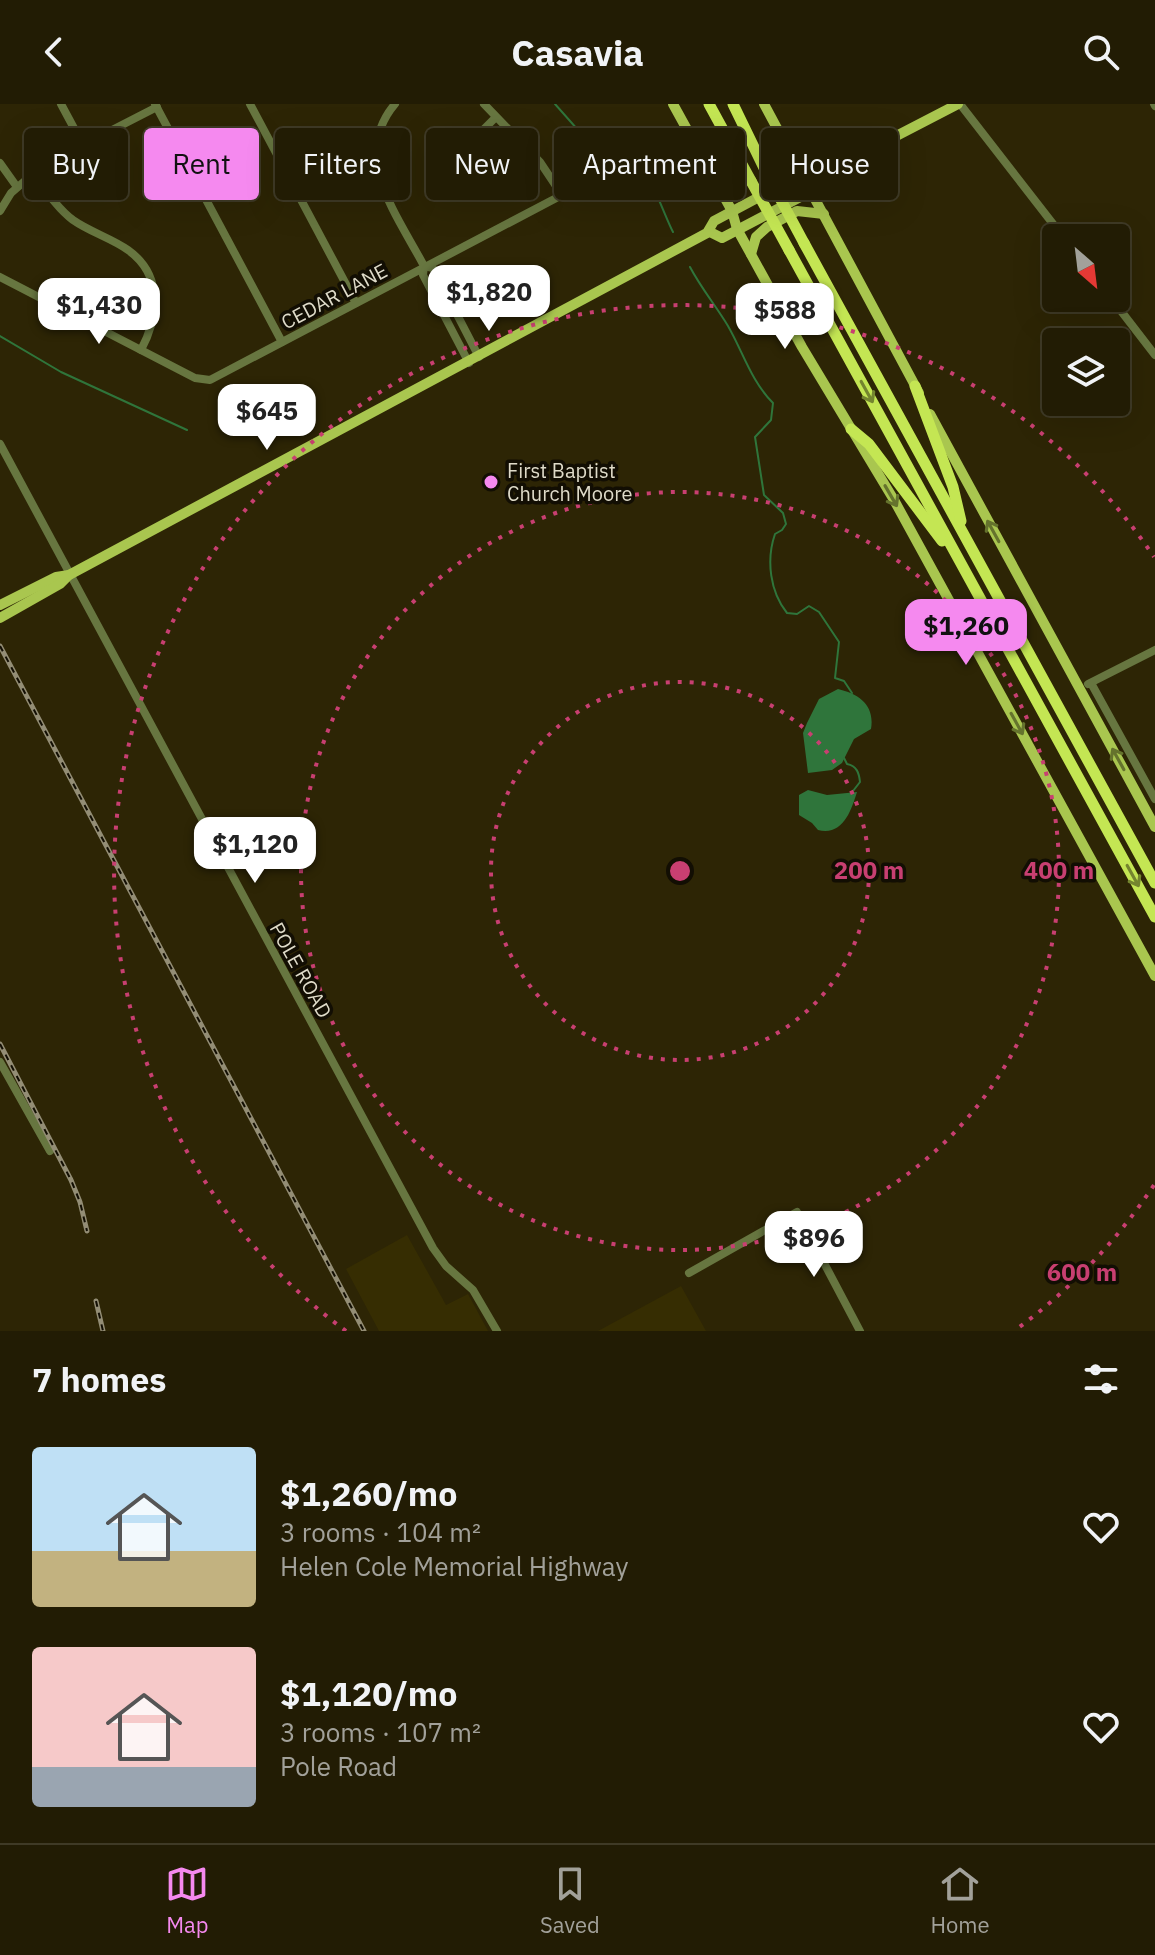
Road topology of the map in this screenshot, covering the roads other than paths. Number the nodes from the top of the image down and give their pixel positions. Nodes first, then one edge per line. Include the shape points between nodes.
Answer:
1 (61, 104) edge
2 (250, 104) edge
3 (395, 104) edge
4 (484, 104) edge
5 (673, 104) edge
6 (709, 104) edge
7 (733, 104) edge
8 (764, 104) edge
9 (959, 104) edge
10 (156, 105) edge
11 (495, 118) junction
12 (74, 128) edge
13 (114, 128) edge
14 (381, 128) edge
15 (485, 128) edge
16 (777, 128) edge
17 (898, 136) edge
18 (275, 151) edge
19 (0, 163) edge
20 (24, 181) edge
21 (17, 187) junction
22 (761, 196) edge
23 (55, 200) edge
24 (301, 200) edge
25 (389, 200) edge
26 (793, 200) edge
27 (816, 200) edge
28 (0, 211) edge
29 (732, 211) junction
30 (824, 214) junction
31 (1053, 224) edge
32 (737, 229) junction
33 (710, 232) junction
34 (751, 254) junction
35 (424, 266) junction
36 (0, 277) edge
37 (356, 303) junction
38 (1122, 312) edge
39 (282, 342) junction
40 (141, 350) junction
41 (1155, 355) edge
42 (474, 360) junction
43 (915, 386) junction
44 (851, 429) junction
45 (0, 444) edge
46 (965, 537) junction
47 (961, 563) junction
48 (69, 575) junction
49 (0, 605) edge
50 (0, 618) edge
51 (1154, 653) edge
52 (1091, 683) junction
53 (1080, 689) junction
54 (1155, 799) edge
55 (1155, 827) edge
56 (1155, 883) edge
57 (1155, 917) edge
58 (1155, 976) edge
59 (0, 1062) edge
60 (50, 1151) dead end
61 (689, 1273) dead end
62 (497, 1331) edge
63 (860, 1331) edge

1 - 12 street
2 - 18 street
3 - 14 street
4 - 11 street
5 - 29 main road
6 -> 47 highway, bridge
7 - 46 highway, bridge
8 - 16 main road
9 - 17 main road
9 - 31 street
10 - 13 street
10 - 39 street
11 - 15 street
11 - 35 street, CEDAR LANE via 540,162 562,195
19 - 21 street
20 - 21 street
21 - 28 street
22 - 29 main road
23 - 40 street via 67,215 126,249 147,272 156,312
24 - 37 street
25 - 35 street
26 - 32 main road
27 - 30 main road
29 - 32 main road
29 - 33 main road via 714,221
30 - 34 main road via 797,211 767,227 756,237
30 - 43 main road
32 - 33 main road via 722,238
32 - 34 main road
33 - 42 main road
34 - 44 main road
35 - 37 street, CEDAR LANE
35 - 42 street via 433,268
36 - 40 street
37 - 39 street, CEDAR LANE
38 - 41 street
39 - 40 street, CEDAR LANE via 206,380
42 - 48 main road
43 - 46 highway via 953,487
53 -> 43 main road
44 - 47 highway via 869,444
44 -> 58 main road
45 - 48 street, POLE ROAD
46 - 56 highway
47 -> 57 highway
48 - 49 main road
48 - 50 main road
48 - 62 street, POLE ROAD via 433,1248 473,1290
51 - 52 street
52 - 53 street
52 - 54 street
55 -> 53 main road
59 - 60 street
61 - 63 street via 797,1212

